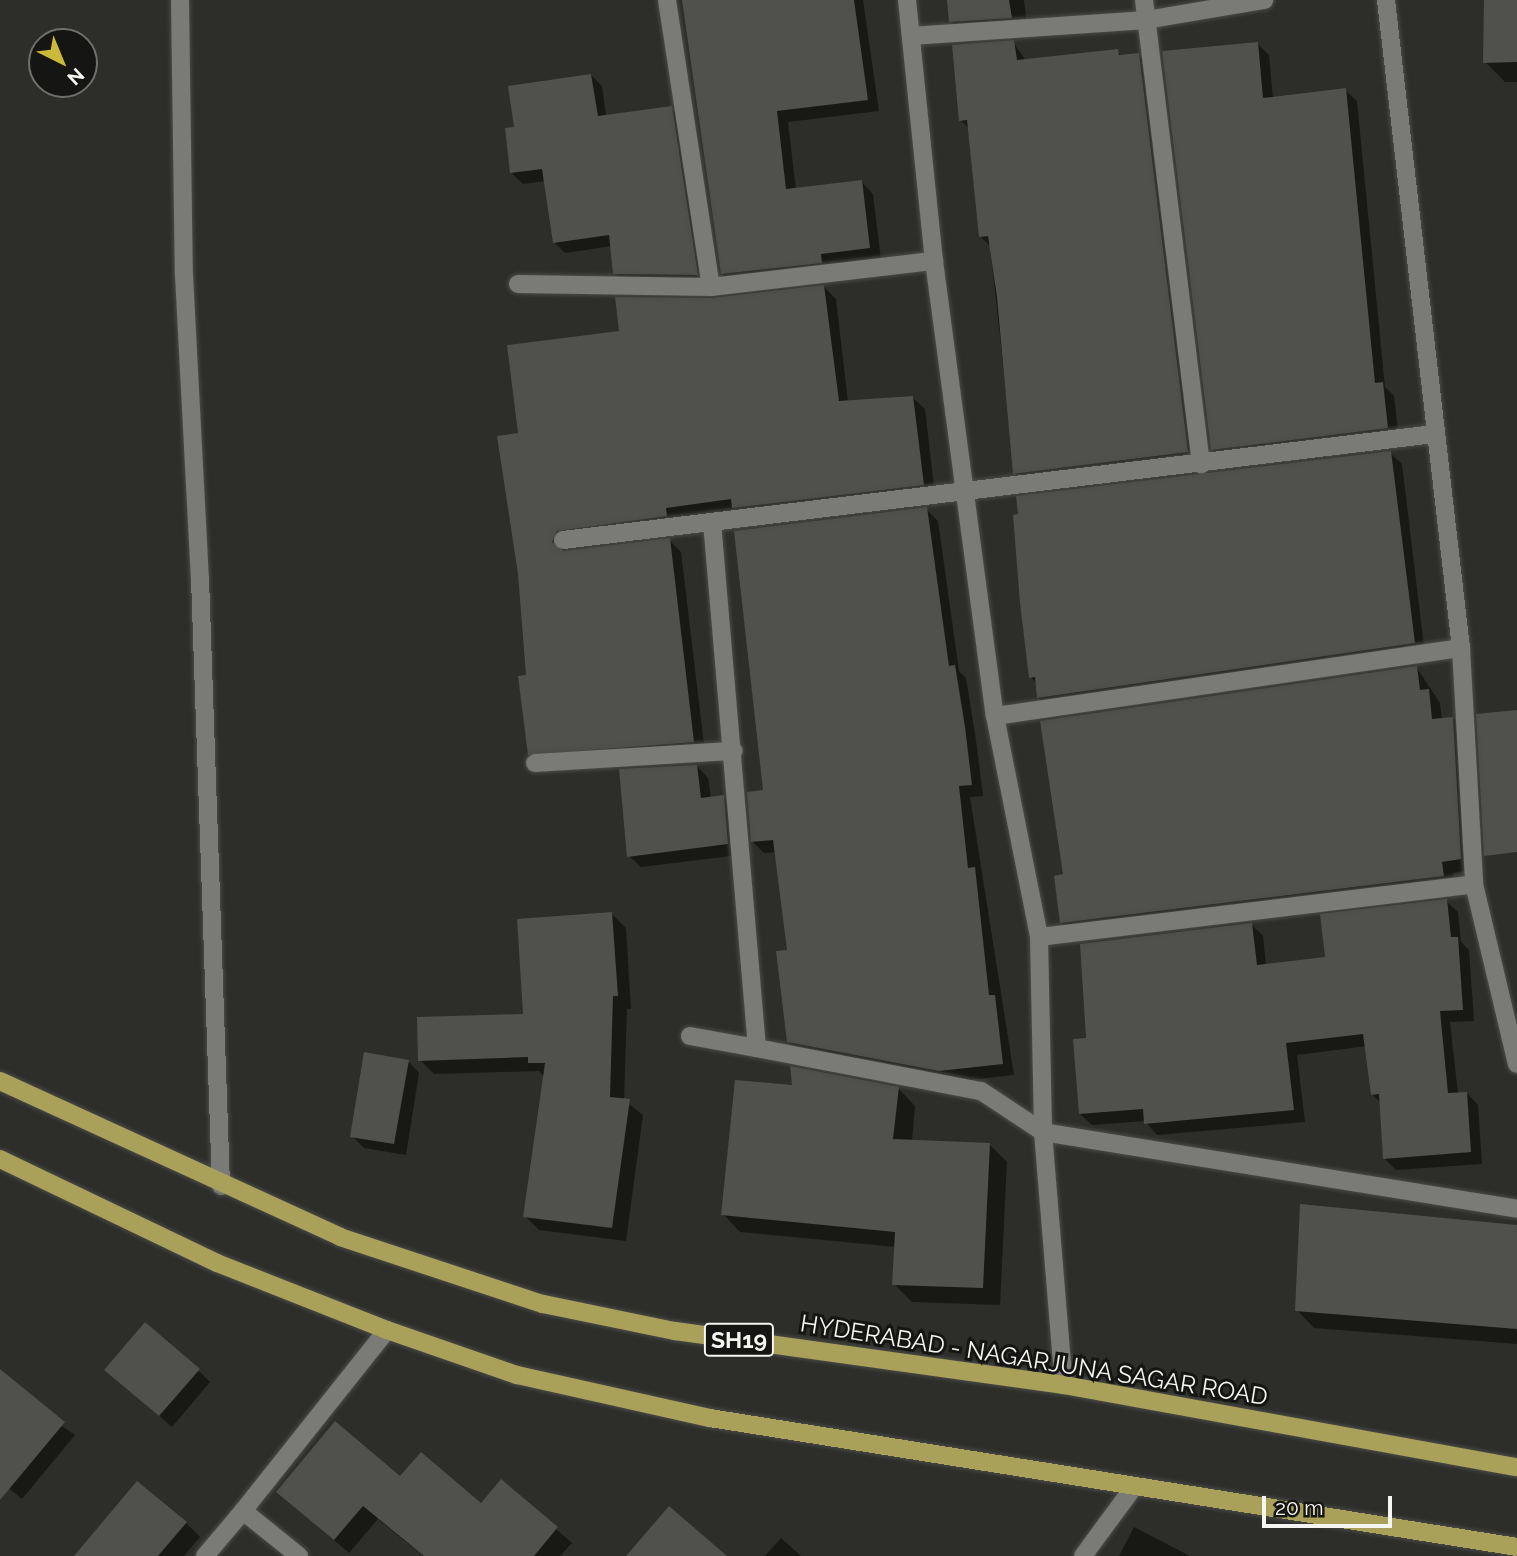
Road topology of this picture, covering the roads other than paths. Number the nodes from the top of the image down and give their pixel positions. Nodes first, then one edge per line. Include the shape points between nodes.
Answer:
1 (180, 0) edge
2 (667, 0) edge
3 (907, 0) edge
4 (1144, 0) edge
5 (1264, 0) edge
6 (1386, 0) edge
7 (1146, 20) junction
8 (911, 36) junction
9 (934, 261) junction
10 (518, 284) dead end
11 (711, 287) junction
12 (1434, 434) junction
13 (1201, 465) junction
14 (965, 491) junction
15 (712, 522) junction
16 (563, 540) dead end
17 (1461, 648) junction
18 (995, 716) junction
19 (734, 751) junction
20 (535, 764) dead end
21 (1474, 884) junction
22 (1040, 937) junction
23 (690, 1036) dead end
24 (757, 1048) junction
25 (1517, 1064) edge
26 (0, 1081) edge
27 (1043, 1132) junction
28 (0, 1159) edge
29 (221, 1186) junction
30 (1517, 1209) edge
31 (387, 1330) junction
32 (1064, 1385) junction
33 (1517, 1467) edge
34 (1133, 1488) junction
35 (243, 1511) junction
36 (1517, 1547) edge
37 (205, 1556) edge
38 (299, 1556) edge
39 (1083, 1556) edge

1 - 29 street via 184,275 200,578
2 - 11 street
3 - 8 street
4 - 7 street
5 - 7 street
6 - 12 street
7 - 8 street
7 - 13 street
8 - 9 street
9 - 11 street
9 - 14 street
10 - 11 street
12 - 13 street
12 - 17 street
13 - 14 street
14 - 15 street
14 - 18 street
15 - 16 street
15 - 19 street
17 - 18 street
17 - 21 street
18 - 22 street
19 - 20 street
19 - 24 street
21 - 22 street
21 - 25 street
22 - 27 street
23 - 24 street
24 - 27 street via 981,1091
26 - 29 main road, HYDERABAD - NAGARJUNA SAGAR ROAD / SH19
27 - 30 street
27 - 32 street
28 - 31 main road via 217,1263
29 - 32 main road, HYDERABAD - NAGARJUNA SAGAR ROAD / SH19 via 340,1237 543,1304 675,1331
31 - 34 main road via 517,1375 710,1418
31 - 35 street
32 - 33 main road, HYDERABAD - NAGARJUNA SAGAR ROAD / SH19
34 - 36 main road
34 - 39 street
35 - 37 street
35 - 38 street

